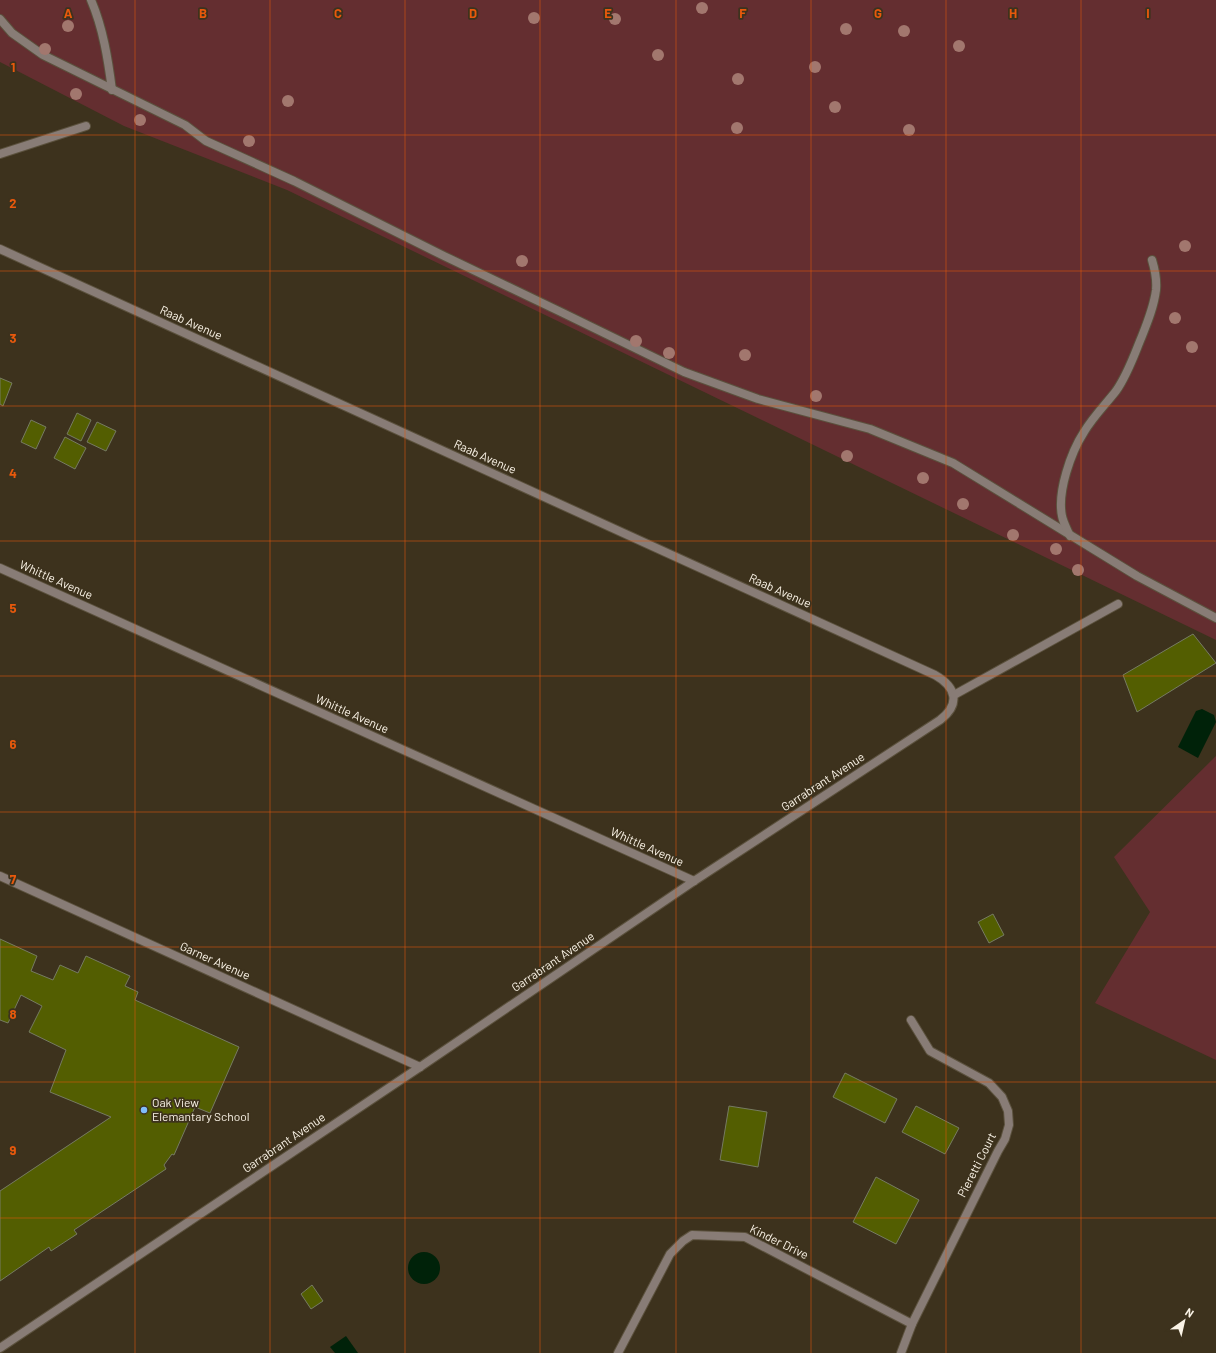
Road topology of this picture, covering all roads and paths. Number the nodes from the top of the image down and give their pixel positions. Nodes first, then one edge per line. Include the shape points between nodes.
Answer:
1 (90, 0) edge
2 (0, 19) edge
3 (112, 90) junction
4 (86, 126) dead end
5 (0, 154) edge
6 (0, 249) edge
7 (1152, 260) dead end
8 (1070, 536) junction
9 (0, 568) edge
10 (1118, 604) dead end
11 (1216, 618) edge
12 (954, 695) junction
13 (0, 876) edge
14 (694, 881) junction
15 (911, 1020) dead end
16 (420, 1067) junction
17 (912, 1324) junction
18 (0, 1348) edge
19 (618, 1353) edge
20 (901, 1353) edge

1 - 3 street via 97,15 104,43
2 - 3 street via 12,32 44,55
3 - 8 street via 185,124 206,141 294,181 684,372 758,399 870,429 954,463
4 - 5 street
6 - 12 street, Raab Avenue via 935,675 945,682
7 - 8 street via 1156,274 1153,305 1132,362 1116,391 1084,431 1070,460 1061,505 1062,517
8 - 11 street via 1137,576
9 - 14 street, Whittle Avenue
10 - 12 street
12 - 14 street, Garrabrant Avenue via 953,707 946,716
13 - 16 street, Garner Avenue
14 - 16 street, Garrabrant Avenue
15 - 17 street, Pieretti Court via 930,1051 989,1083 1002,1097 1008,1110 1009,1125 1005,1139
16 - 18 street, Garrabrant Avenue
17 - 19 street, Kinder Drive via 745,1237 692,1235 670,1254
17 - 20 street, Pieretti Court

